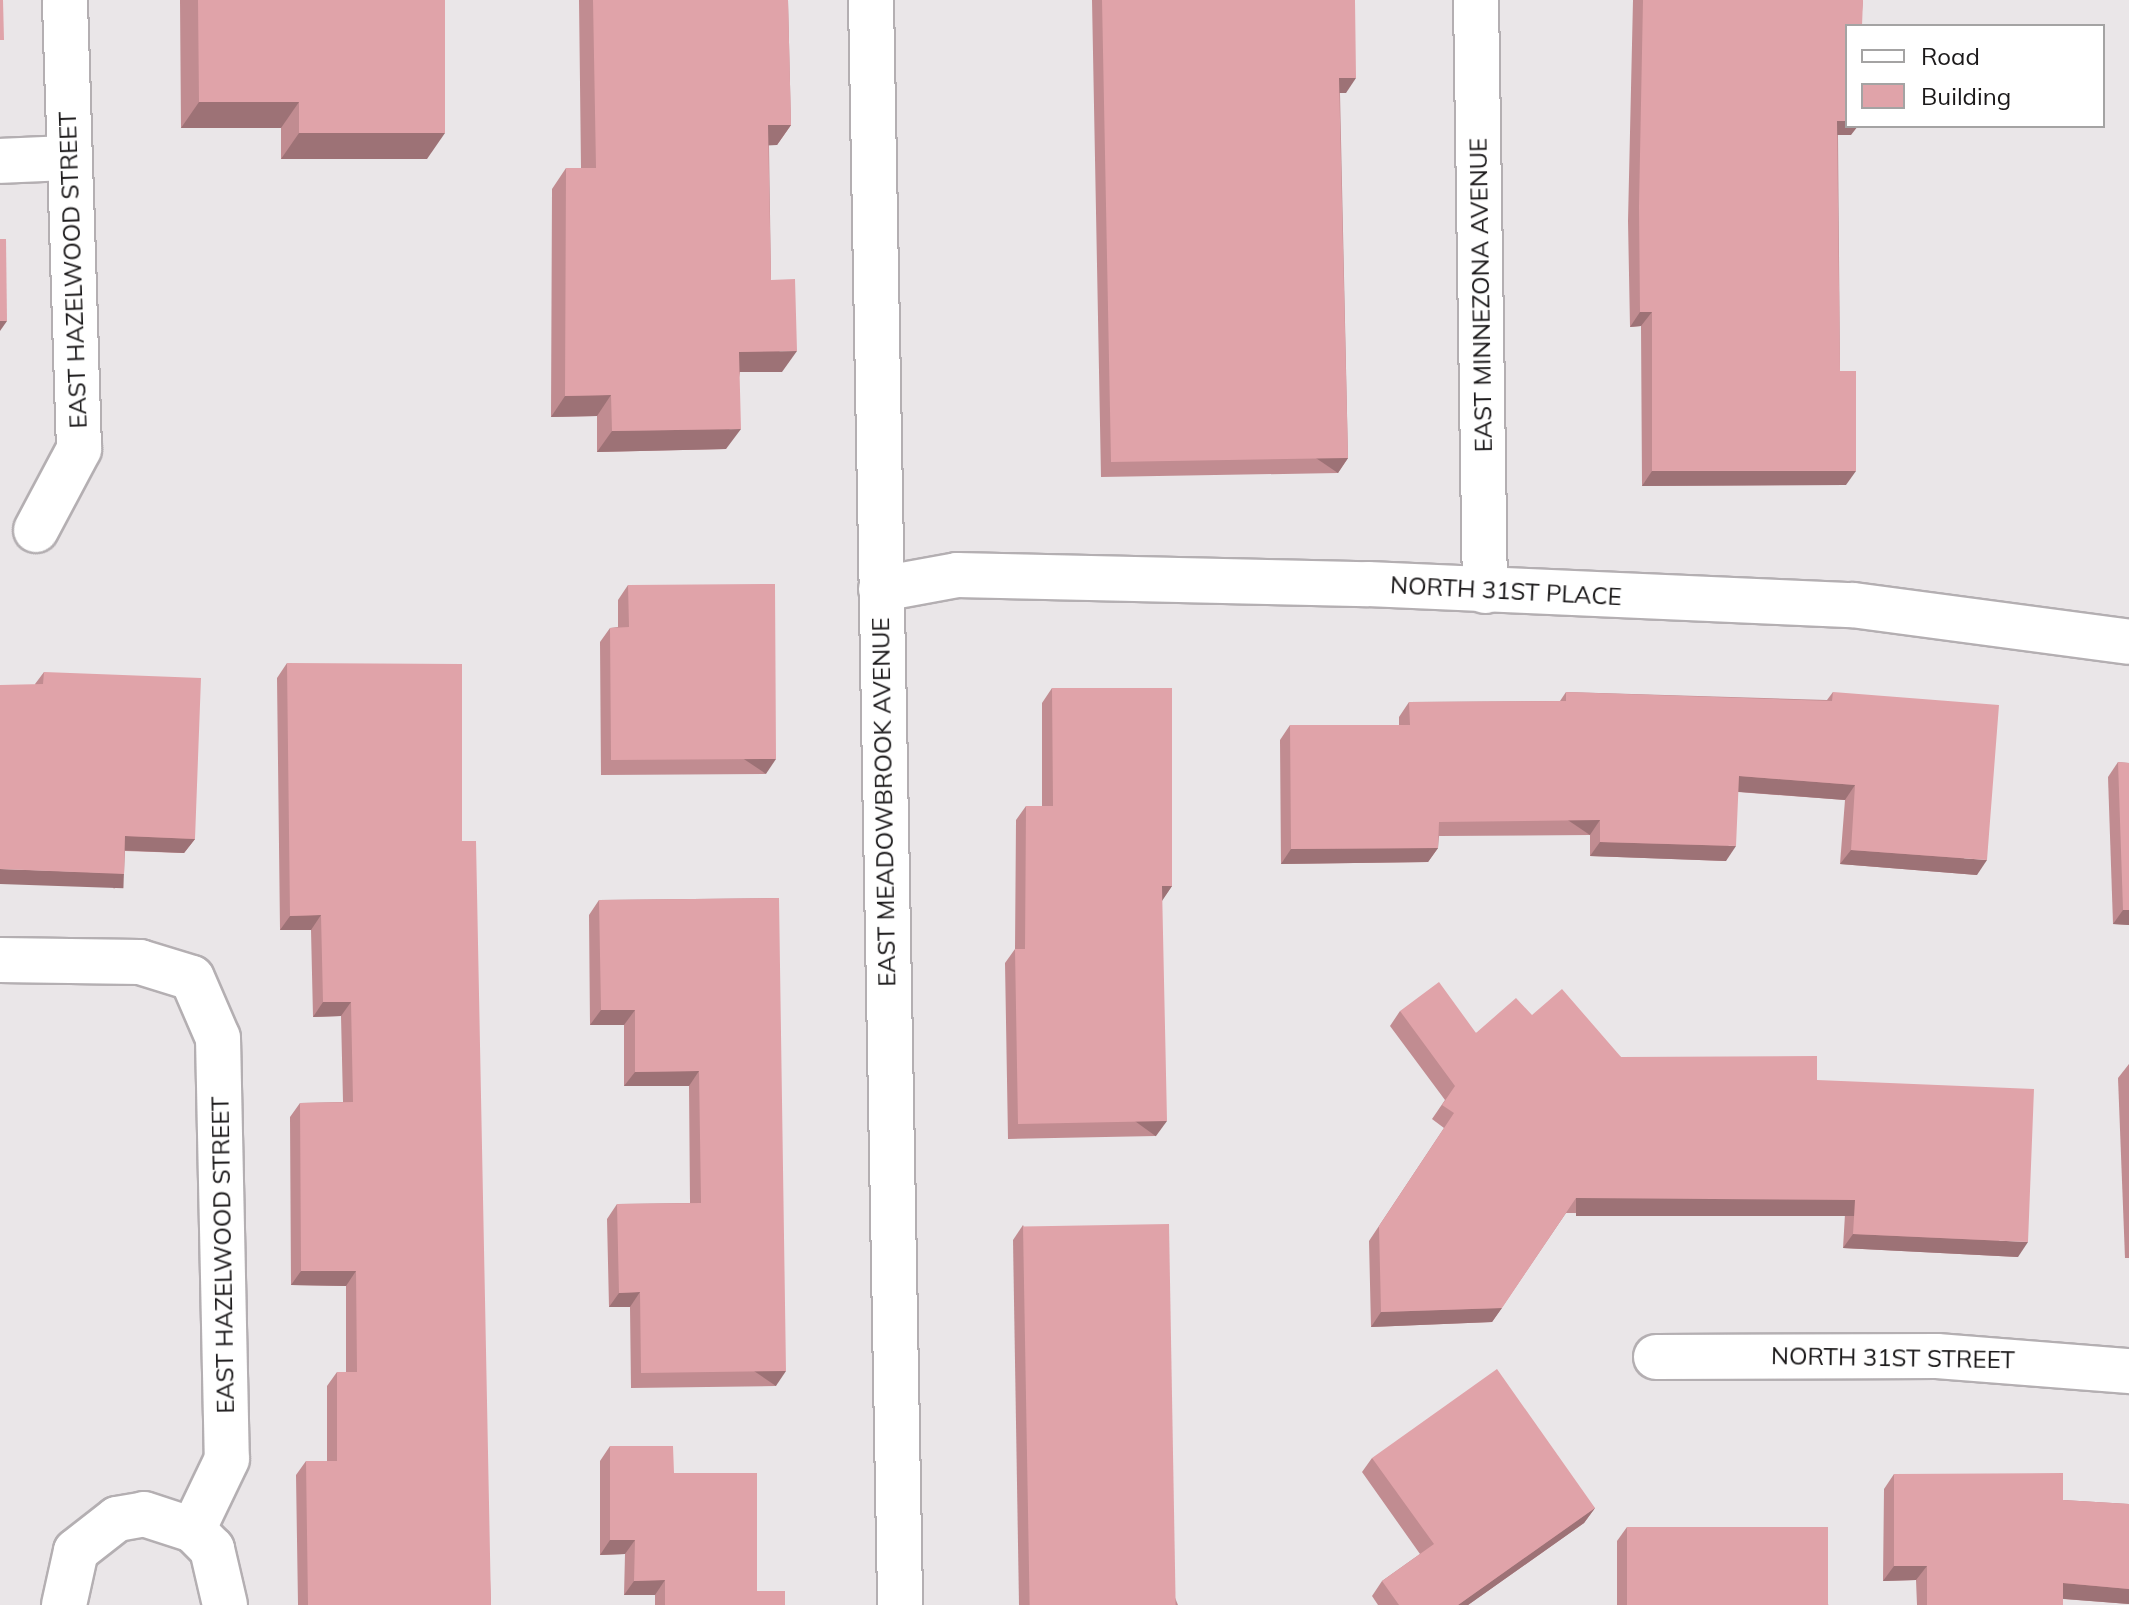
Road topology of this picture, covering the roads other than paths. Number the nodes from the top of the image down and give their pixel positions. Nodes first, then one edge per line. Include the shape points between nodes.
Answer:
1 (65, 0) edge
2 (871, 0) edge
3 (1476, 0) edge
4 (68, 158) junction
5 (0, 161) edge
6 (36, 530) dead end
7 (881, 589) junction
8 (1485, 591) junction
9 (2129, 642) edge
10 (0, 960) edge
11 (1656, 1357) dead end
12 (2129, 1371) edge
13 (193, 1530) junction
14 (64, 1605) edge
15 (225, 1605) edge
16 (900, 1605) edge

1 - 4 street, EAST HAZELWOOD STREET
2 - 7 street, EAST MEADOWBROOK AVENUE
3 - 8 street, EAST MINNEZONA AVENUE
4 - 5 street
4 - 6 street, EAST HAZELWOOD STREET via 79,449
7 - 8 street, NORTH 31ST PLACE via 957,575
7 - 16 street, EAST MEADOWBROOK AVENUE
8 - 9 street, NORTH 31ST PLACE via 1853,605
10 - 13 street, EAST HAZELWOOD STREET via 140,962 192,978 218,1038 227,1459
11 - 12 street, NORTH 31ST STREET via 1937,1356
13 - 14 street via 144,1514 95,1532 76,1551
13 - 15 street via 223,1573

